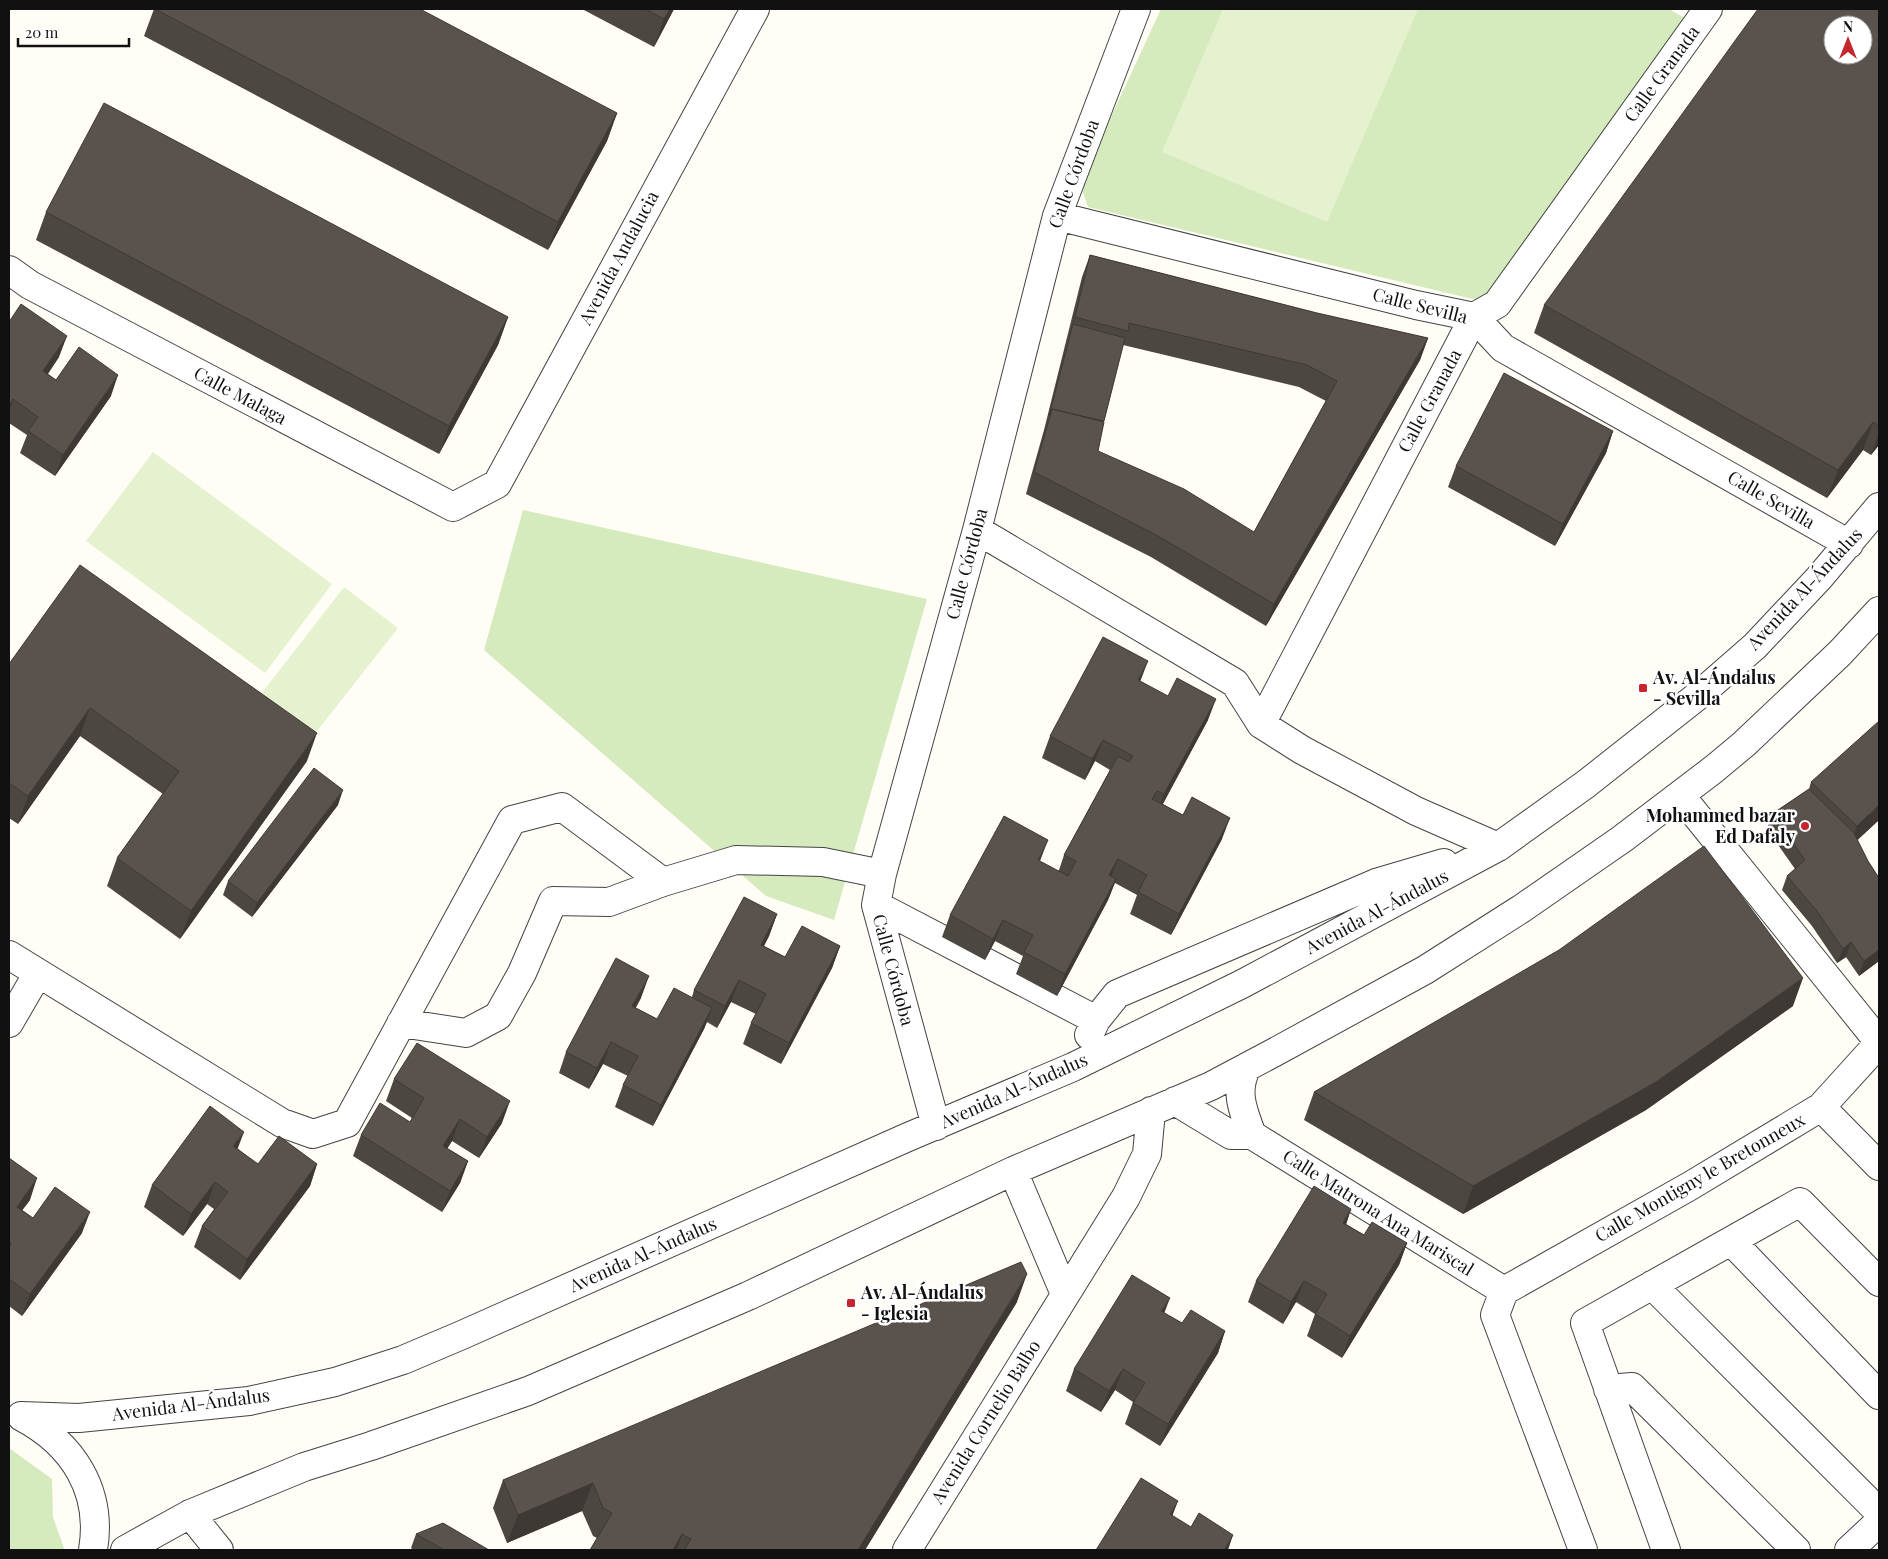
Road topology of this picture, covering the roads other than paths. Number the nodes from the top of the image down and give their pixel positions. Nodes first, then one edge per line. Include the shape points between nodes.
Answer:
1 (755, 9) edge
2 (1136, 9) edge
3 (1706, 9) edge
4 (1057, 216) junction
5 (9, 270) edge
6 (1474, 317) junction
7 (473, 496) joint
8 (1879, 507) edge
9 (977, 530) junction
10 (1849, 544) junction
11 (1879, 611) edge
12 (1261, 724) junction
13 (1680, 794) junction
14 (1498, 847) junction
15 (882, 874) junction
16 (663, 882) junction
17 (876, 905) junction
18 (9, 955) edge
19 (38, 973) junction
20 (1096, 1020) junction
21 (9, 1023) edge
22 (401, 1023) junction
23 (1879, 1043) edge
24 (1073, 1067) junction
25 (1247, 1067) junction
26 (1163, 1106) junction
27 (1821, 1107) junction
28 (936, 1126) junction
29 (1252, 1135) junction
30 (1879, 1166) edge
31 (1013, 1171) junction
32 (1731, 1241) junction
33 (1879, 1282) edge
34 (1652, 1285) junction
35 (1504, 1292) junction
36 (1065, 1294) junction
37 (1608, 1389) junction
38 (1879, 1395) edge
39 (15, 1414) edge
40 (1879, 1512) edge
41 (190, 1514) junction
42 (1879, 1522) edge
43 (93, 1550) edge
44 (125, 1550) edge
45 (219, 1550) edge
46 (907, 1550) edge
47 (1583, 1550) edge
48 (1666, 1550) edge
49 (1796, 1550) edge
50 (1849, 1550) edge

1 - 7 street, Avenida Andalucia via 497,484
2 - 4 street, Calle Córdoba
3 - 6 street, Calle Granada via 1497,304
4 - 6 street, Calle Sevilla
4 - 9 street, Calle Córdoba
5 - 7 street, Calle Malaga via 30,285 453,507
6 - 10 street, Calle Sevilla via 1503,348
6 - 12 street, Calle Granada
8 - 10 street, Avenida Al-Ándalus
9 - 12 street via 1235,683
9 - 15 street, Calle Córdoba
10 - 14 street, Avenida Al-Ándalus via 1755,646 1700,694 1586,784
11 - 13 street via 1840,653 1744,744
12 - 14 street via 1302,750 1416,811
13 - 23 street
13 - 25 street via 1521,909 1425,970
14 - 20 street via 1376,883 1117,994
14 - 24 street, Avenida Al-Ándalus via 1242,984
15 - 16 street via 822,862 736,860
15 - 17 street, Calle Córdoba
16 - 22 street via 609,902 553,901 522,973 498,1016 466,1033
16 - 22 street via 562,807 512,820
17 - 20 street
17 - 28 street, Calle Córdoba
18 - 19 street
19 - 21 street
19 - 22 street via 282,1123 313,1134 347,1123
20 - 24 street
23 - 27 street, Calle Montigny le Bretonneux
24 - 28 street, Avenida Al-Ándalus
25 - 26 street
25 - 29 street via 1239,1089
26 - 29 street via 1231,1135
26 - 31 street
26 - 36 street, Avenida Cornelio Balbo via 1147,1154 1126,1197
27 - 30 street
27 - 35 street, Calle Montigny le Bretonneux
28 - 39 street, Avenida Al-Ándalus via 454,1339 335,1382 250,1401 210,1406 79,1418
29 - 35 street, Calle Matrona Ana Mariscal
31 - 36 street
31 - 41 street via 748,1296 528,1391 304,1466
32 - 33 street via 1800,1202
32 - 34 street
32 - 38 street
34 - 37 street via 1585,1323
34 - 40 street
35 - 47 street via 1495,1315
36 - 46 street, Avenida Cornelio Balbo
37 - 48 street
37 - 49 street via 1632,1387
39 - 43 street via 36,1424 62,1446 82,1473 93,1505
41 - 44 street
41 - 45 street
42 - 50 street

